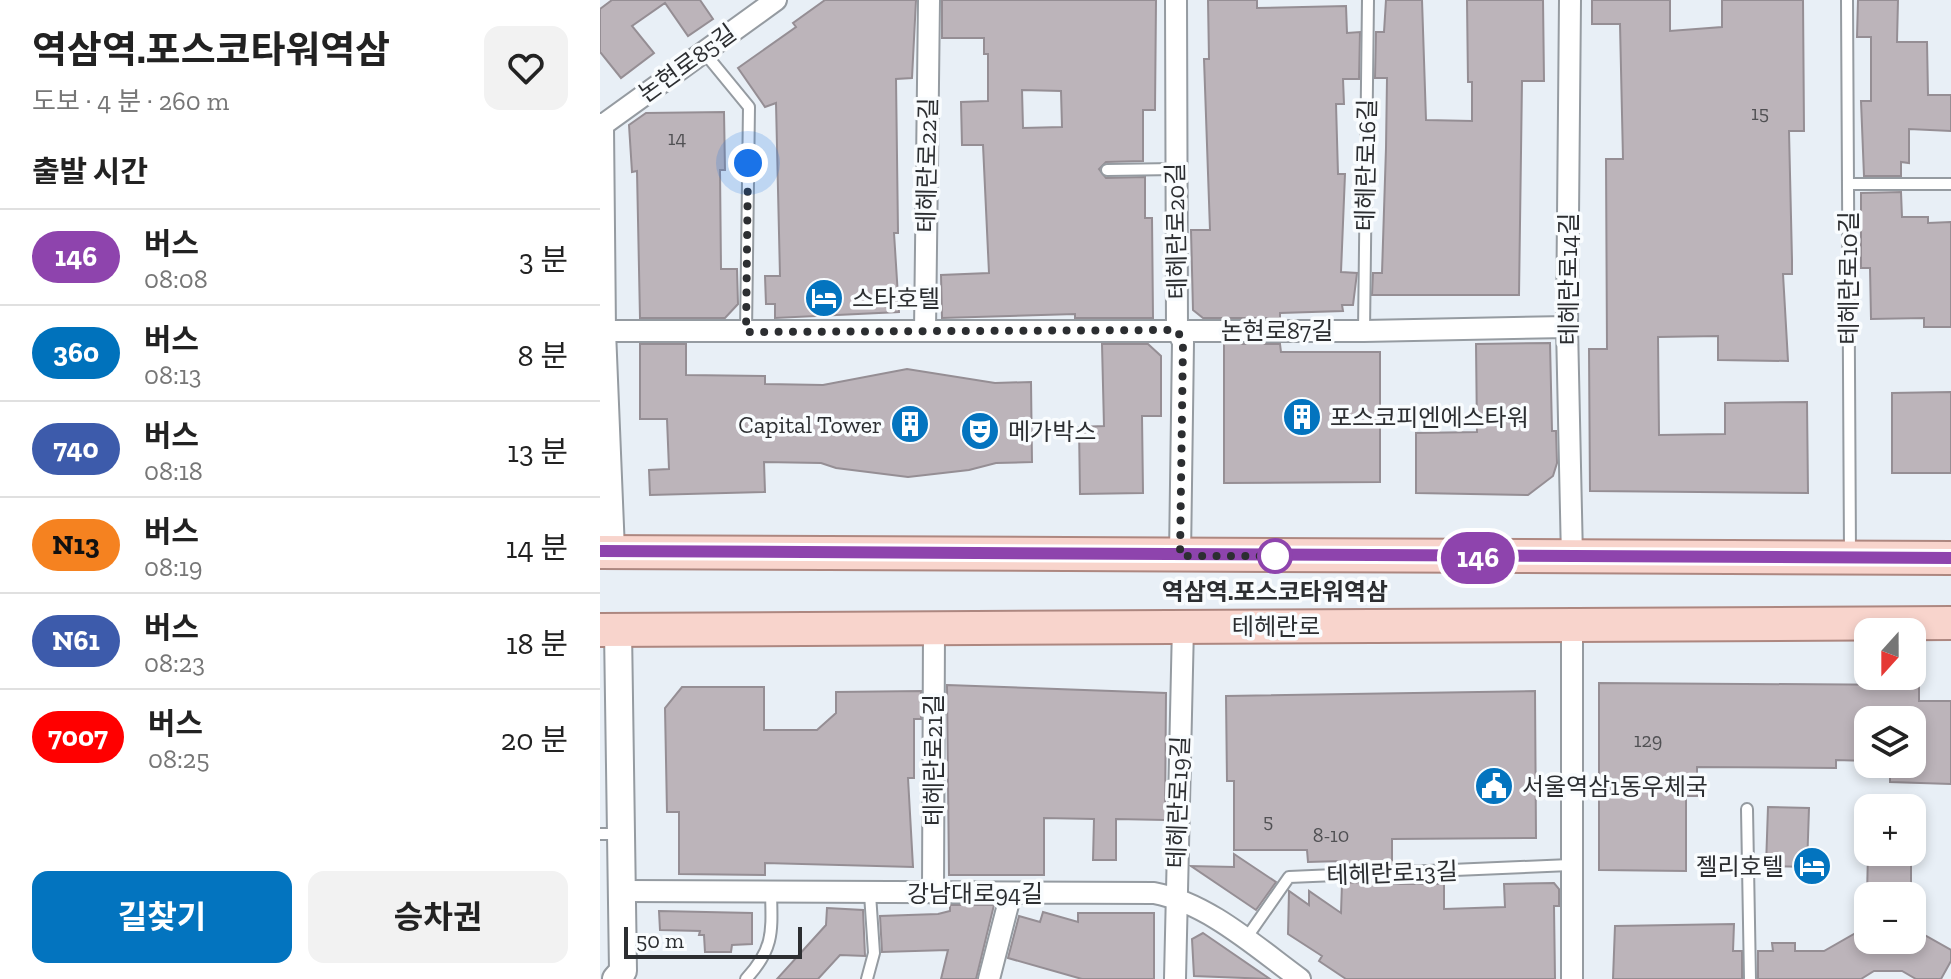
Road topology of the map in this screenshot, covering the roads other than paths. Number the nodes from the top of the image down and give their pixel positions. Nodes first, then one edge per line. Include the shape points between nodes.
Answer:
1 (776, 0) edge
2 (929, 0) edge
3 (1176, 0) edge
4 (1368, 0) edge
5 (1570, 0) edge
6 (1847, 0) edge
7 (703, 51) junction
8 (600, 127) edge
9 (1175, 169) junction
10 (1107, 170) dead end
11 (1848, 184) junction
12 (1951, 184) edge
13 (1567, 327) junction
14 (1177, 330) junction
15 (602, 331) junction
16 (925, 331) junction
17 (1364, 331) junction
18 (746, 332) junction
19 (606, 552) edge
20 (1180, 556) junction
21 (1850, 557) junction
22 (1572, 558) junction
23 (1951, 558) edge
24 (1951, 623) edge
25 (1183, 626) junction
26 (934, 627) junction
27 (1572, 627) junction
28 (609, 630) edge
29 (1747, 809) dead end
30 (611, 834) edge
31 (1570, 865) junction
32 (624, 891) junction
33 (771, 893) junction
34 (933, 893) junction
35 (1011, 893) junction
36 (870, 894) junction
37 (1175, 897) junction
38 (1245, 940) junction
39 (623, 976) edge
40 (746, 979) edge
41 (867, 979) edge
42 (989, 979) edge
43 (1175, 979) edge
44 (1300, 979) edge
45 (1572, 979) edge
46 (1750, 979) edge

1 - 7 street, 논현로85길
2 - 16 street, 테헤란로22길
3 - 9 street, 테헤란로20길
4 - 17 lane, 테헤란로16길
5 - 13 street, 테헤란로14길
6 - 11 lane, 테헤란로10길
7 - 8 street, 논현로85길
7 - 18 lane via 749,107
8 - 15 street
9 - 10 lane
9 - 14 street, 테헤란로20길
11 - 12 lane
11 - 21 lane, 테헤란로10길
13 - 17 street, 논현로87길
13 - 22 street, 테헤란로14길
14 - 16 street, 논현로87길
14 - 17 street, 논현로87길
14 - 20 street, 테헤란로20길 via 1183,342
15 - 18 street, 논현로87길
15 - 19 street
16 - 18 street, 논현로87길
19 - 20 main road
20 - 22 main road
21 - 22 main road
21 - 23 main road
24 - 27 main road, 테헤란로
25 - 26 main road, 테헤란로
25 - 27 main road, 테헤란로
25 - 37 street, 테헤란로19길
26 - 28 main road, 테헤란로
26 - 34 street, 테헤란로21길
27 - 31 street
28 - 30 street
29 - 46 lane
30 - 32 street
31 - 38 lane, 테헤란로13길 via 1289,877
31 - 45 street
32 - 33 street, 강남대로94길
32 - 39 street
33 - 36 street, 강남대로94길
33 - 40 lane via 771,942 763,961
34 - 35 street, 강남대로94길
34 - 36 street, 강남대로94길
35 - 37 street, 강남대로94길
35 - 42 street
36 - 41 lane via 874,953
37 - 38 street, 강남대로94길
37 - 43 street, 테헤란로19길
38 - 44 street, 강남대로94길

